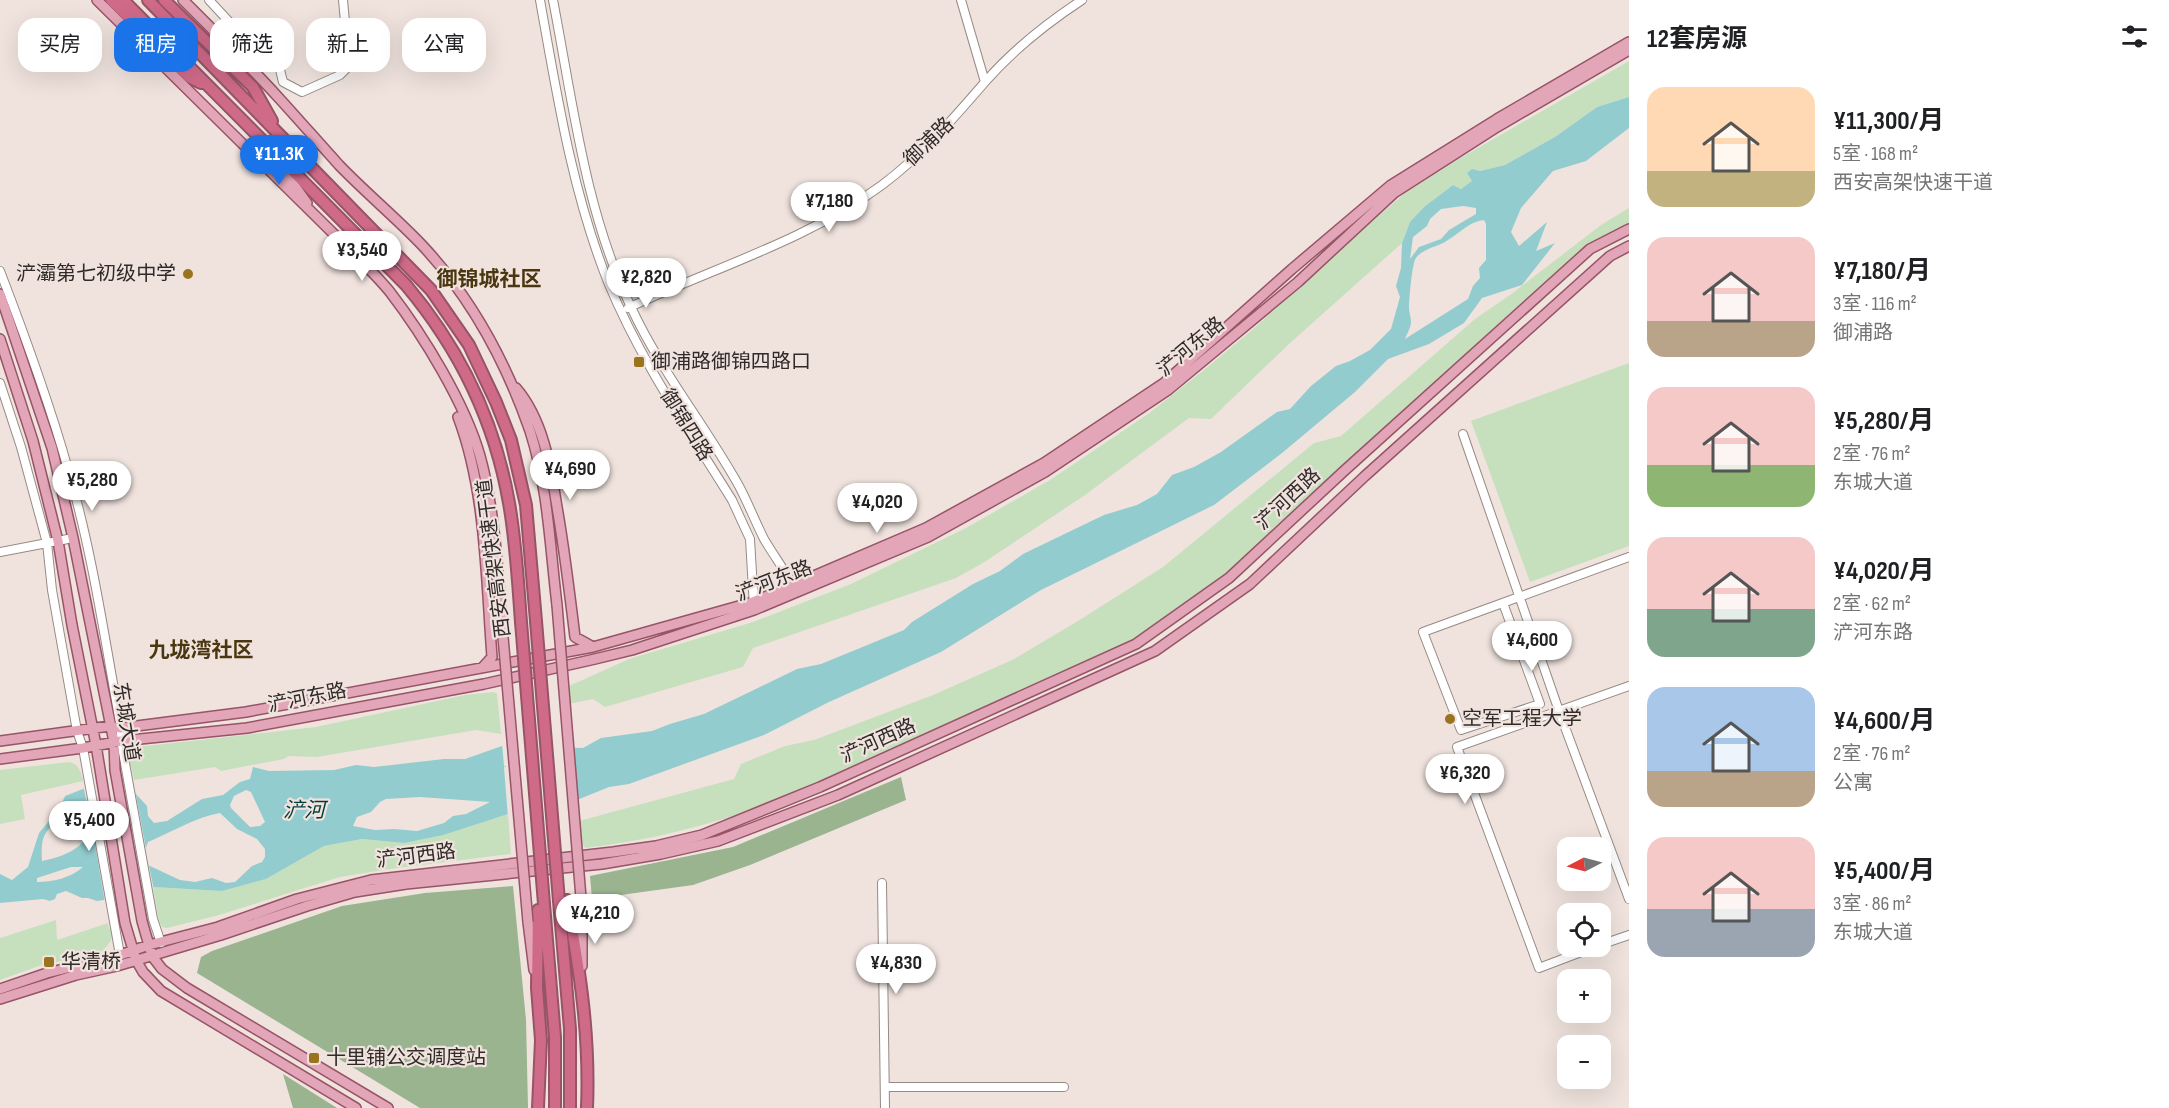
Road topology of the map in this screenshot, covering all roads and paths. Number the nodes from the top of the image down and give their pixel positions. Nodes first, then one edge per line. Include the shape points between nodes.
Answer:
1 (97, 0) edge
2 (111, 0) edge
3 (123, 0) edge
4 (148, 0) edge
5 (164, 0) edge
6 (183, 0) edge
7 (209, 0) edge
8 (343, 0) edge
9 (540, 0) edge
10 (553, 0) edge
11 (961, 0) edge
12 (1082, 0) edge
13 (1629, 42) edge
14 (1629, 50) edge
15 (985, 82) junction
16 (212, 89) junction
17 (259, 136) junction
18 (281, 136) junction
19 (320, 221) junction
20 (1629, 229) edge
21 (1629, 246) edge
22 (0, 271) edge
23 (0, 294) edge
24 (630, 307) junction
25 (621, 311) junction
26 (0, 339) edge
27 (440, 367) junction
28 (509, 380) junction
29 (0, 383) edge
30 (1463, 434) dead end
31 (73, 538) junction
32 (58, 541) junction
33 (47, 543) junction
34 (0, 552) edge
35 (1629, 557) edge
36 (795, 590) junction
37 (1519, 597) junction
38 (1503, 603) junction
39 (754, 606) junction
40 (593, 647) junction
41 (482, 669) junction
42 (1629, 686) edge
43 (1559, 711) junction
44 (110, 726) junction
45 (93, 728) junction
46 (121, 728) junction
47 (77, 731) junction
48 (0, 741) edge
49 (118, 741) junction
50 (96, 745) junction
51 (83, 748) junction
52 (0, 759) edge
53 (882, 883) dead end
54 (1629, 899) edge
55 (563, 901) junction
56 (541, 904) junction
57 (1629, 935) edge
58 (1611, 942) edge
59 (161, 943) junction
60 (149, 945) junction
61 (120, 955) junction
62 (134, 955) junction
63 (152, 956) junction
64 (1569, 957) edge
65 (582, 981) junction
66 (537, 988) junction
67 (0, 989) edge
68 (0, 999) edge
69 (541, 1040) junction
70 (885, 1087) junction
71 (1064, 1087) dead end
72 (356, 1108) edge
73 (388, 1108) edge
74 (538, 1108) edge
75 (545, 1108) edge
76 (555, 1108) edge
77 (570, 1108) edge
78 (587, 1108) edge
79 (885, 1108) edge

1 - 19 main road
2 - 16 highway via 189,77
3 - 16 highway, 西安高架快速干道
4 - 18 highway, 西安高架快速干道
5 - 18 highway via 253,87
6 - 28 main road via 450,278 484,326
7 - 8 street via 248,42 265,42 276,53 283,82 302,92 340,75 349,66
9 - 25 street, 御锦四路 via 577,188 595,248
10 - 24 street, 御锦四路 via 590,189
11 - 15 street
12 - 15 street, 御浦路 via 1030,38
13 - 36 main road, 浐河东路 via 1391,185 1164,383 1044,463 926,528
14 - 36 main road, 浐河东路 via 1394,193 1298,282 1168,390 1045,472 928,537
15 - 24 street, 御浦路 via 928,146 863,198 791,238
16 - 17 highway, 西安高架快速干道
17 - 19 main road
17 - 56 highway, 西安高架快速干道, bridge via 406,285 431,316 461,364 487,420 505,481 513,532
18 - 55 highway, 西安高架快速干道, bridge via 431,290 468,345 511,440 526,505 553,839
19 - 27 main road via 388,290
20 - 59 main road, 浐河西路 via 1590,249 1229,578 1136,644 820,787 702,835 634,850 371,880
21 - 63 main road, 浐河西路 via 1610,256 1250,584 1155,651 838,795 718,842 602,864 371,889
22 - 46 street via 68,469 86,540
23 - 31 main road, 东城大道 via 49,438
24 - 25 street, 御浦路
24 - 36 street, 御锦四路 via 738,485
25 - 39 street, 御锦四路 via 651,369 741,516 750,539
26 - 32 main road, 东城大道 via 33,441
27 - 41 main road via 467,440 479,504 492,657
27 - 66 main road, bridge via 480,456 493,522 530,946
28 - 40 main road via 527,401 549,459 575,637
28 - 65 main road, bridge via 530,432 551,535 582,910
29 - 33 street
30 - 37 street
31 - 32 street
31 - 44 main road, 东城大道
32 - 33 street
32 - 45 main road, 东城大道
33 - 34 street
33 - 47 street
35 - 37 street
36 - 39 main road, 浐河东路
37 - 38 street
37 - 43 street
38 - 38 street via 1423,633 1461,730 1540,704
39 - 40 main road, 浐河东路
39 - 49 main road, 浐河东路 via 632,650 484,684 247,728
40 - 41 main road, 浐河东路
41 - 46 main road, 浐河东路 via 246,712
42 - 43 street
43 - 54 street
43 - 64 street via 1457,747 1539,968
44 - 45 main road, 浐河东路
44 - 46 main road, 浐河东路
44 - 49 main road, 东城大道
45 - 47 main road, 浐河东路
45 - 50 main road, 东城大道
46 - 49 street
47 - 48 main road, 浐河东路
47 - 51 street
49 - 50 main road, 浐河东路
49 - 59 street
49 - 60 main road, 东城大道 via 115,770
50 - 51 main road, 浐河东路
50 - 62 main road, 东城大道 via 125,923
51 - 52 main road, 浐河东路
51 - 61 street
53 - 70 street
55 - 65 highway
55 - 77 highway, 西安高架快速干道
56 - 66 highway
56 - 76 highway, 西安高架快速干道 via 556,1059
57 - 58 street
59 - 60 main road, 浐河西路
60 - 62 main road, 浐河西路
60 - 63 main road, 东城大道
61 - 62 main road, 浐河西路
61 - 67 main road, 浐河西路
62 - 63 main road, 浐河西路
62 - 68 main road, 浐河西路 via 117,966
62 - 72 main road, 东城大道 via 161,991
63 - 73 main road, 东城大道 via 187,988
65 - 78 highway
66 - 69 highway
69 - 74 highway
69 - 75 highway
70 - 71 street
70 - 79 street

